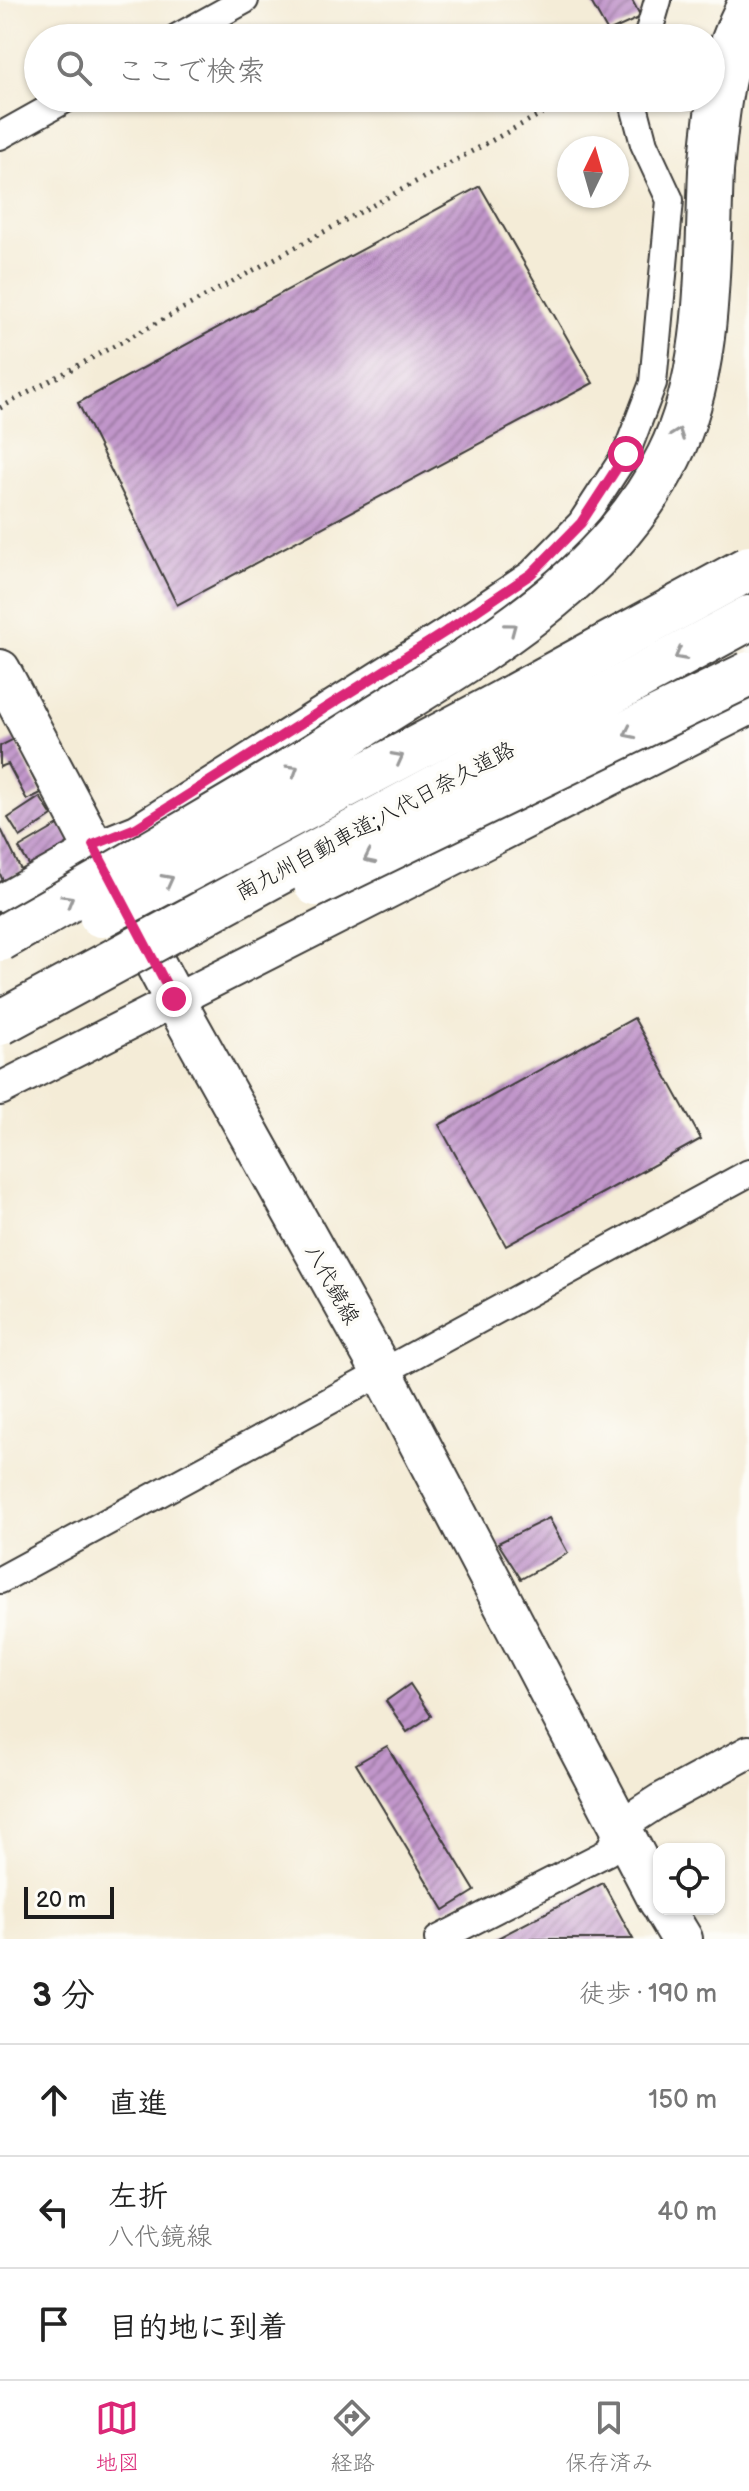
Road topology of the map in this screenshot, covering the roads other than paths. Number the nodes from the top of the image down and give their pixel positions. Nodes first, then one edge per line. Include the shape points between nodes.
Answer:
1 (245, 0) edge
2 (658, 0) edge
3 (749, 6) edge
4 (201, 24) edge
5 (651, 24) edge
6 (725, 68) edge
7 (43, 112) edge
8 (636, 112) edge
9 (717, 112) edge
10 (0, 136) edge
11 (749, 568) edge
12 (749, 618) edge
13 (0, 670) edge
14 (749, 674) edge
15 (749, 709) edge
16 (93, 845) junction
17 (0, 898) edge
18 (0, 939) edge
19 (0, 968) edge
20 (174, 999) junction
21 (0, 1023) edge
22 (0, 1044) edge
23 (0, 1089) edge
24 (749, 1173) edge
25 (381, 1370) junction
26 (0, 1580) edge
27 (749, 1752) edge
28 (620, 1826) junction
29 (653, 1889) edge
30 (668, 1915) edge
31 (438, 1939) edge
32 (682, 1939) edge

1 - 4 street
2 - 5 street
6 -> 3 highway, bridge
7 - 10 street
8 - 16 street via 670,200 653,383 626,454 581,523 531,574 445,632 136,828
18 -> 9 highway, bridge via 259,792 474,655 602,552 640,506 670,455 689,403 706,287
19 -> 11 highway, 南九州自動車道;八代日奈久道路, bridge
12 -> 21 highway, 南九州自動車道;八代日奈久道路, bridge
13 - 16 main road, 八代鏡線
14 -> 22 highway, bridge
15 - 20 street
16 - 17 street
16 - 20 main road, 八代鏡線
20 - 23 street
20 - 25 main road, 八代鏡線
24 - 25 street
25 - 26 street
25 - 28 main road, 八代鏡線
27 - 28 street
28 - 29 main road, 八代鏡線
28 - 31 street via 608,1852
30 - 32 main road

